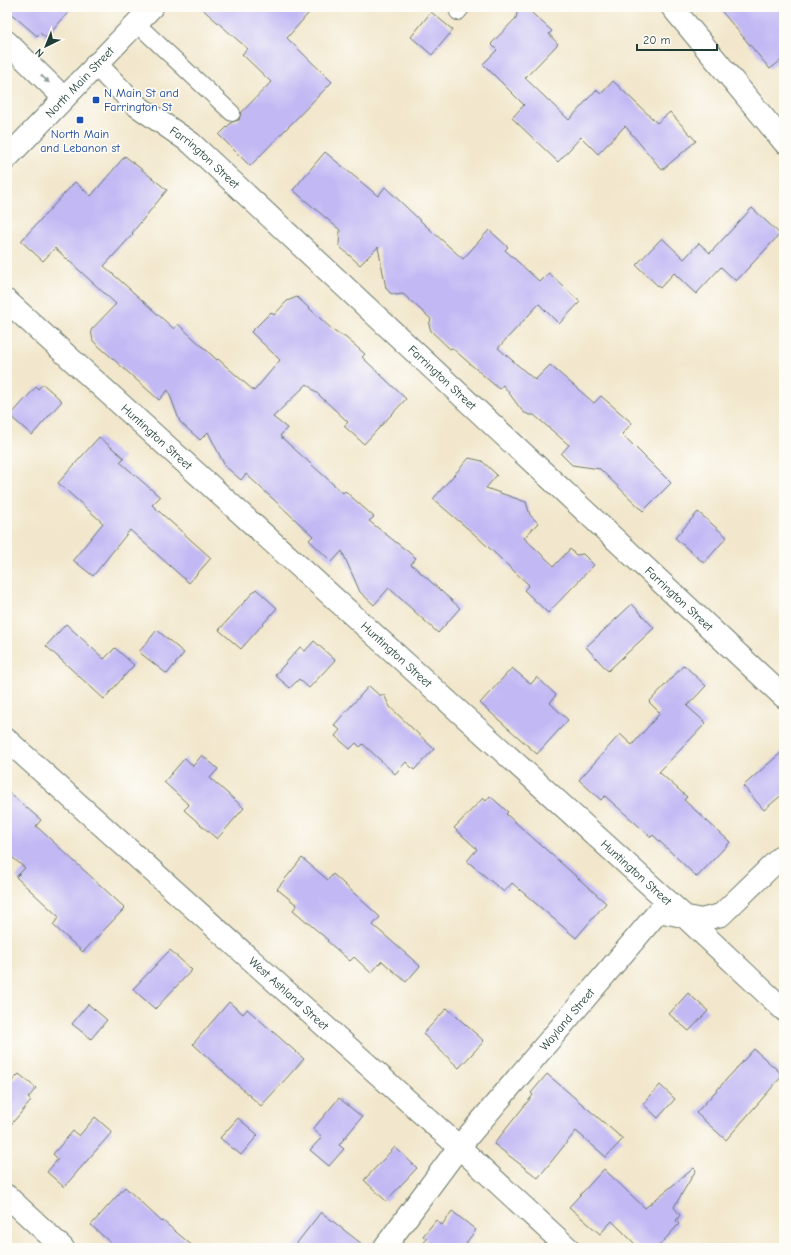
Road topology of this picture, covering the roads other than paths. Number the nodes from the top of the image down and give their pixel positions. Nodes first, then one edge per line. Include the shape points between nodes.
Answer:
1 (152, 7) edge
2 (672, 7) edge
3 (136, 23) junction
4 (7, 42) edge
5 (96, 64) junction
6 (64, 98) junction
7 (232, 113) dead end
8 (784, 142) edge
9 (7, 158) edge
10 (7, 301) edge
11 (784, 697) edge
12 (7, 740) edge
13 (784, 854) edge
14 (683, 915) junction
15 (784, 1010) edge
16 (459, 1147) junction
17 (7, 1196) edge
18 (64, 1248) edge
19 (384, 1248) edge
20 (568, 1248) edge

1 - 3 street, North Main Street
2 - 8 street
3 - 5 street, North Main Street
3 - 7 lane
4 -> 6 street
5 - 6 street, North Main Street
5 - 11 street, Farrington Street via 133,103 191,143
6 - 9 street, North Main Street
10 - 14 street, Huntington Street
12 - 16 street, West Ashland Street
13 - 14 street, Wayland Street via 721,915 701,920
14 - 15 street, Huntington Street
14 - 16 street, Wayland Street via 659,911
16 - 19 street, Wayland Street
16 - 20 street, West Ashland Street
17 - 18 street

